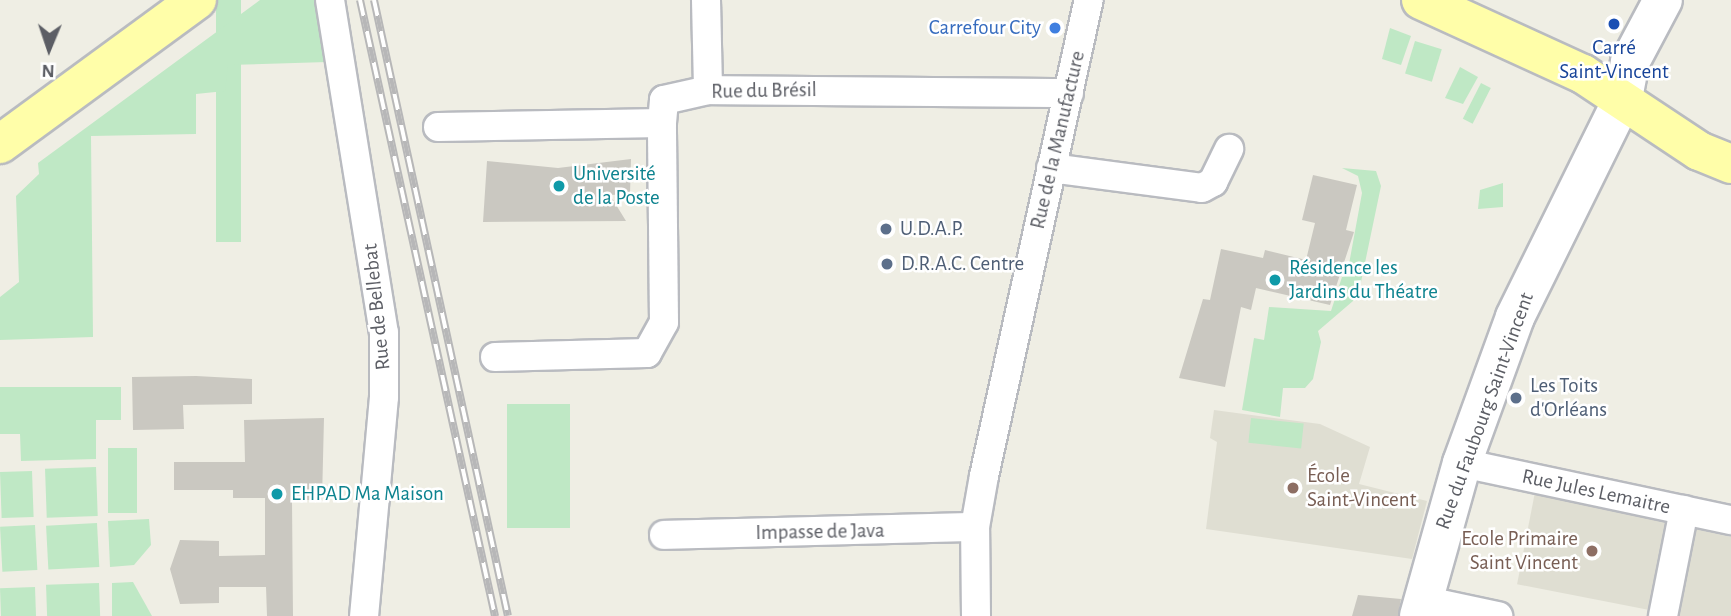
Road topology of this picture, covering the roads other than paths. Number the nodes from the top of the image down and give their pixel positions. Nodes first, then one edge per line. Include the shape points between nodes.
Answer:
1 (159, 0) edge
2 (197, 0) edge
3 (330, 0) edge
4 (706, 0) edge
5 (1089, 0) edge
6 (1421, 0) edge
7 (1663, 0) edge
8 (1690, 0) edge
9 (708, 90) junction
10 (1069, 93) junction
11 (1623, 98) junction
12 (0, 117) edge
13 (662, 123) junction
14 (438, 127) dead end
15 (0, 144) edge
16 (1229, 149) dead end
17 (1731, 164) edge
18 (1051, 168) junction
19 (495, 356) dead end
20 (1462, 463) junction
21 (1685, 510) junction
22 (1731, 520) edge
23 (975, 527) junction
24 (664, 535) dead end
25 (1420, 608) edge
26 (364, 616) edge
27 (976, 616) edge
28 (1498, 616) edge
29 (1663, 616) edge

1 - 12 main road
2 - 15 main road
3 - 26 street, Rue de Bellebat via 384,333 384,397
4 - 9 street
5 - 10 street, Rue de la Manufacture
6 - 11 main road via 1583,74
7 - 11 main road, Rue du Faubourg Saint-Vincent via 1630,62
8 - 11 main road, Rue du Faubourg Saint-Vincent via 1649,79
9 - 10 street, Rue du Brésil
9 - 13 street, Rue du Brésil via 664,100
10 - 18 street, Rue de la Manufacture
11 - 17 main road via 1699,151
11 - 20 main road, Rue du Faubourg Saint-Vincent via 1515,317
13 - 14 street
13 - 19 street via 664,323 647,353
16 - 18 street via 1213,182 1202,188
18 - 23 street, Rue de la Manufacture
20 - 21 street, Rue Jules Lemaitre
20 - 25 main road, Rue du Faubourg Saint-Vincent
21 - 22 street, Rue Jules Lemaitre
21 - 29 street
23 - 24 street, Impasse de Java
23 - 27 street, Rue de la Manufacture
25 - 28 street

